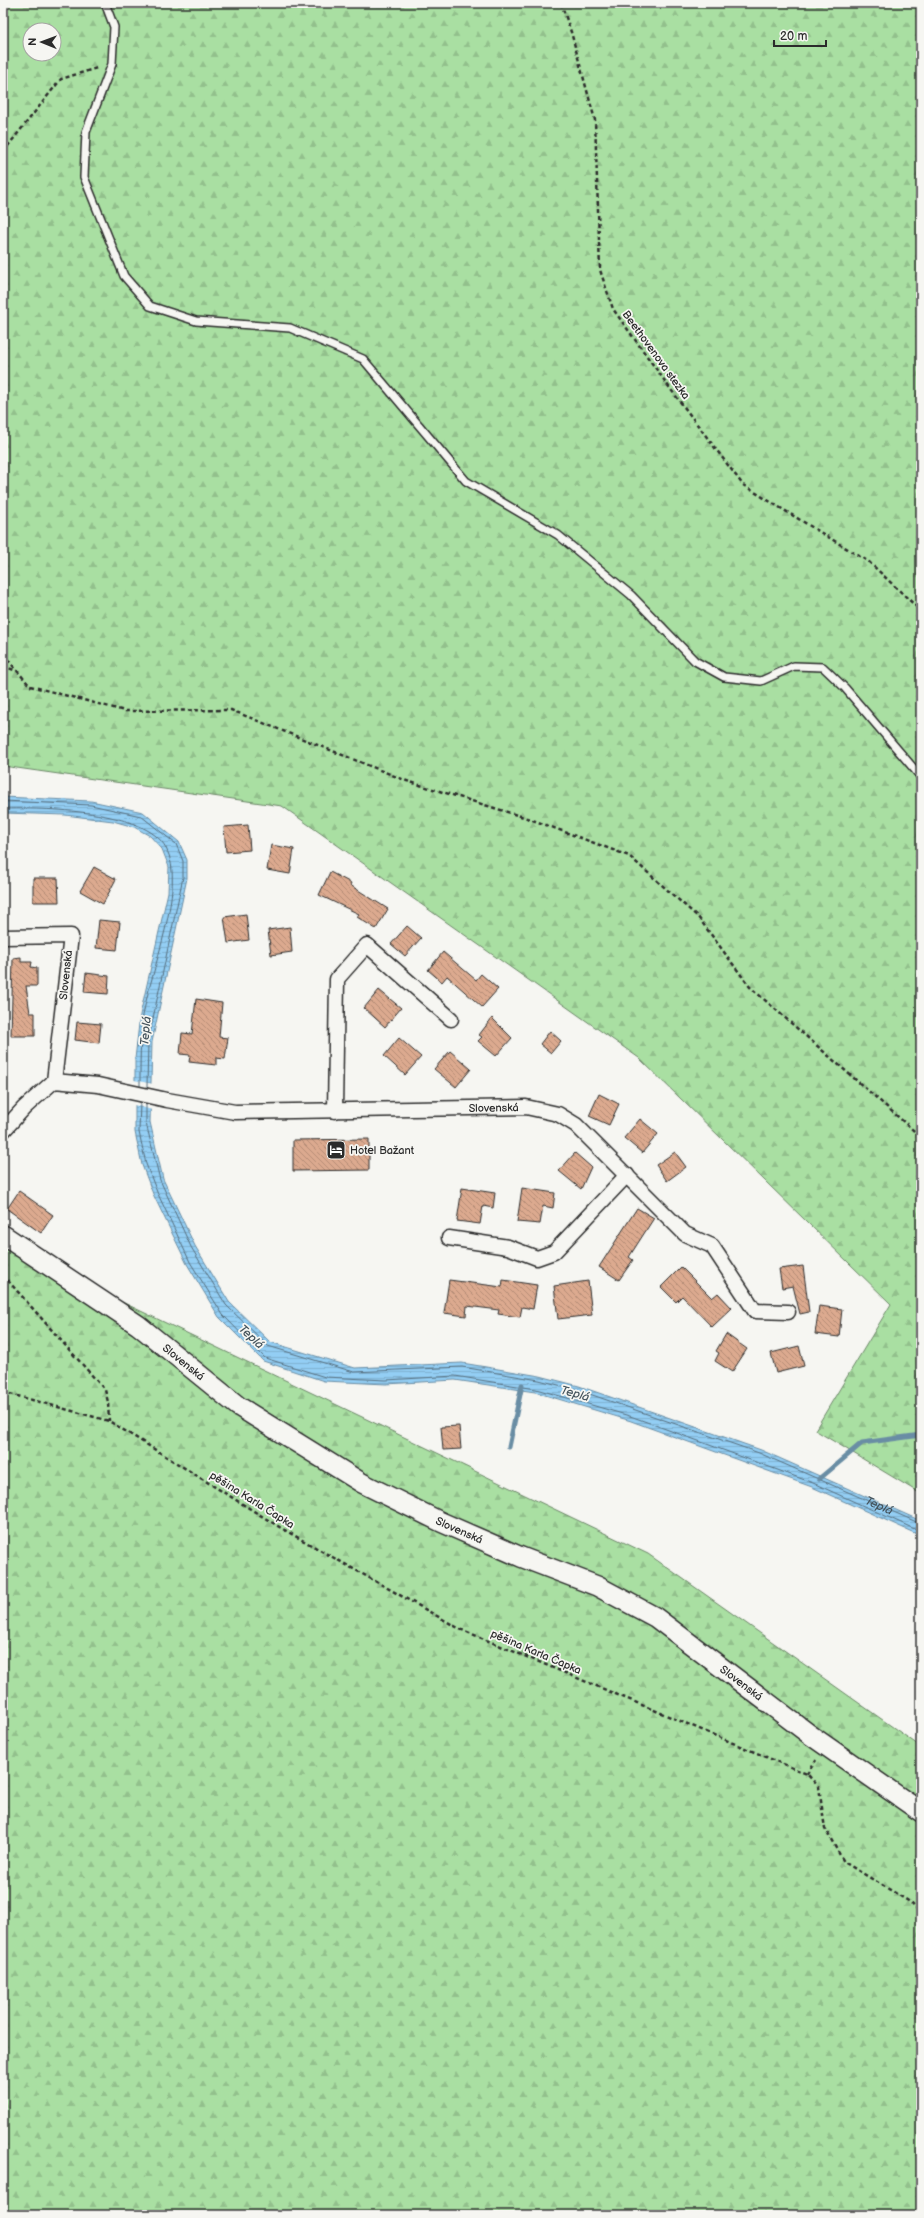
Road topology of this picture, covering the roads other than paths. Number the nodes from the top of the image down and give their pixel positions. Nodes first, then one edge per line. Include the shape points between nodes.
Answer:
1 (105, 3) edge
2 (921, 777) edge
3 (3, 936) edge
4 (451, 1019) dead end
5 (54, 1081) junction
6 (335, 1111) junction
7 (3, 1131) edge
8 (627, 1175) junction
9 (3, 1235) edge
10 (449, 1238) dead end
11 (788, 1312) dead end
12 (921, 1812) edge

1 - 2 lane via 114,27 112,64 86,132 84,177 124,276 150,306 196,321 290,328 363,359 466,481 558,535 631,595 695,661 724,677 761,682 794,666 823,667 845,688
3 - 5 street, Slovenská via 71,936
4 - 6 street via 366,945 337,979
5 - 6 street, Slovenská via 98,1085 236,1112
5 - 7 street
6 - 8 street, Slovenská via 532,1109 558,1114 576,1124
8 - 10 street via 554,1252 537,1258 508,1247
8 - 11 street, Slovenská via 685,1234 712,1246 755,1312
9 - 12 street, Slovenská via 138,1325 238,1406 362,1483 456,1529 597,1586 655,1617 809,1734

